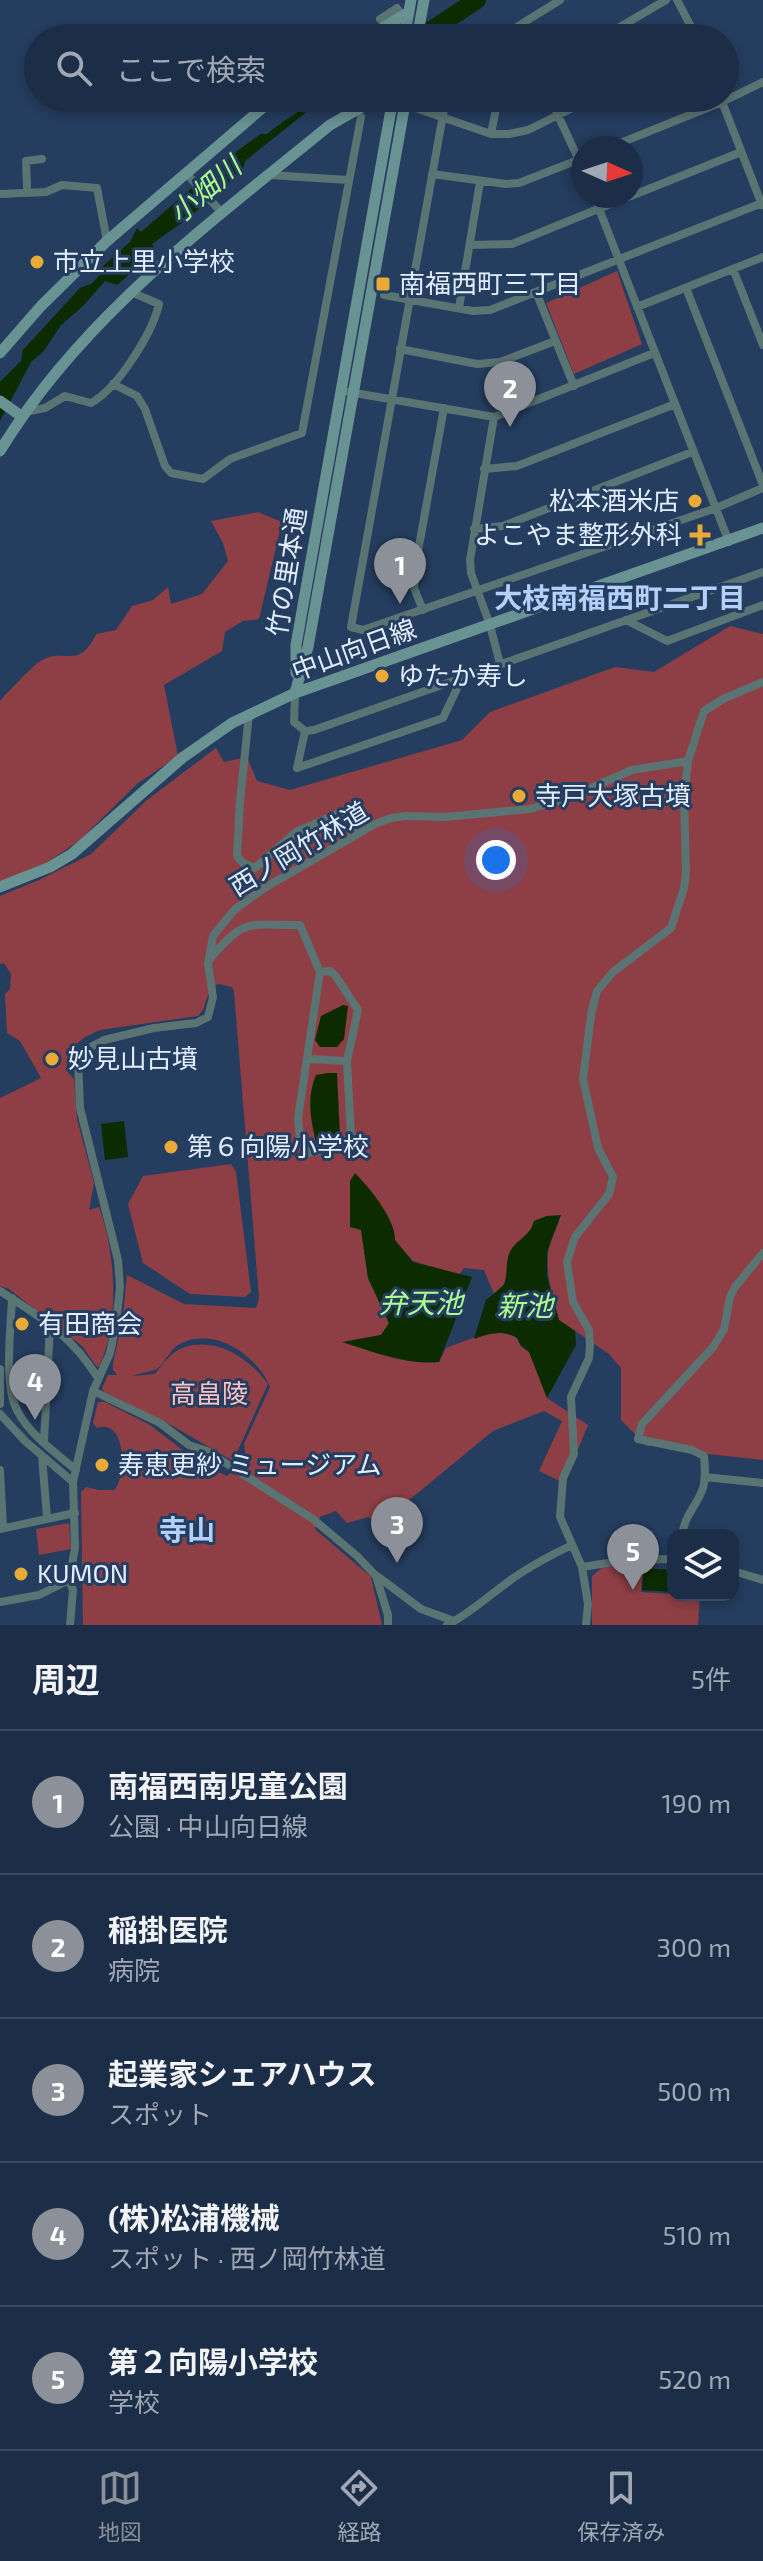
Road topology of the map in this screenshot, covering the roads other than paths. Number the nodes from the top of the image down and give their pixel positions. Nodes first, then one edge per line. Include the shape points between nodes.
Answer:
1 (424, 0) edge
2 (560, 0) edge
3 (666, 0) edge
4 (677, 0) edge
5 (406, 8) edge
6 (380, 19) dead end
7 (385, 24) edge
8 (420, 24) edge
9 (522, 24) edge
10 (625, 24) edge
11 (690, 24) edge
12 (763, 82) edge
13 (739, 92) edge
14 (258, 112) edge
15 (353, 112) edge
16 (397, 112) edge
17 (429, 112) edge
18 (444, 112) edge
19 (495, 112) edge
20 (558, 112) edge
21 (566, 112) edge
22 (693, 112) edge
23 (726, 112) edge
24 (560, 115) junction
25 (361, 117) dead end
26 (443, 117) junction
27 (491, 134) junction
28 (636, 136) edge
29 (571, 138) edge
30 (741, 152) junction
31 (42, 159) dead end
32 (571, 163) edge
33 (186, 173) junction
34 (432, 174) junction
35 (270, 175) junction
36 (348, 180) junction
37 (480, 182) junction
38 (27, 187) dead end
39 (643, 191) edge
40 (0, 194) edge
41 (762, 205) edge
42 (598, 208) joint
43 (222, 213) junction
44 (107, 241) junction
45 (470, 245) junction
46 (763, 257) edge
47 (620, 260) junction
48 (733, 269) junction
49 (686, 288) junction
50 (131, 292) junction
51 (536, 292) junction
52 (384, 295) dead end
53 (409, 300) junction
54 (637, 307) junction
55 (459, 308) junction
56 (555, 341) junction
57 (763, 345) edge
58 (400, 349) junction
59 (0, 353) edge
60 (654, 353) junction
61 (113, 384) junction
62 (574, 386) junction
63 (346, 392) junction
64 (391, 399) junction
65 (0, 401) edge
66 (675, 404) junction
67 (444, 408) junction
68 (22, 414) junction
69 (494, 417) junction
70 (0, 451) edge
71 (692, 452) junction
72 (484, 469) junction
73 (763, 486) edge
74 (716, 508) junction
75 (763, 528) edge
76 (474, 529) junction
77 (729, 542) junction
78 (763, 572) edge
79 (478, 589) junction
80 (763, 605) edge
81 (423, 610) junction
82 (626, 620) junction
83 (490, 625) junction
84 (500, 664) junction
85 (462, 678) junction
86 (763, 682) edge
87 (295, 693) junction
88 (249, 713) junction
89 (305, 731) junction
90 (688, 761) junction
91 (352, 836) junction
92 (0, 887) edge
93 (209, 961) junction
94 (320, 972) junction
95 (308, 1059) junction
96 (347, 1061) junction
97 (763, 1253) edge
98 (0, 1291) edge
99 (12, 1298) junction
100 (50, 1325) junction
101 (0, 1369) edge
102 (98, 1378) junction
103 (93, 1391) junction
104 (0, 1404) edge
105 (0, 1414) edge
106 (44, 1441) junction
107 (42, 1456) junction
108 (0, 1470) edge
109 (76, 1470) junction
110 (705, 1477) junction
111 (73, 1482) junction
112 (763, 1483) edge
113 (75, 1513) junction
114 (47, 1518) junction
115 (2, 1528) edge
116 (683, 1529) edge
117 (572, 1545) junction
118 (667, 1559) edge
119 (582, 1567) junction
120 (739, 1573) edge
121 (376, 1576) junction
122 (69, 1580) junction
123 (763, 1580) edge
124 (0, 1602) edge
125 (450, 1623) edge
126 (70, 1625) edge
127 (388, 1625) edge
128 (586, 1625) edge

1 - 8 street
2 - 9 street
3 - 10 street
4 - 11 street
5 - 6 street
5 - 7 street
12 - 13 street
14 - 33 street
15 - 35 street
16 - 63 street, 竹の里本通
17 - 26 street
18 - 26 street
19 - 27 street
20 - 24 street
21 - 24 street
22 - 28 street
23 - 30 street
24 - 27 street via 528,130
24 - 29 street
25 - 36 street
26 - 27 street
26 - 34 street
30 - 39 street
30 - 41 street
31 - 38 street via 26,161
32 - 37 street via 519,183
33 - 43 street
33 - 44 street
34 - 37 street
34 - 53 street
35 - 36 street
35 - 43 street
36 - 61 street via 302,433 230,459 203,479 171,473 137,396
37 - 45 street
40 - 44 street via 46,192 62,185 97,188
41 - 47 street
42 - 45 street via 512,244
42 - 47 street
43 - 50 street
44 - 59 street
45 - 55 street
46 - 48 street
47 - 51 street
47 - 54 street
48 - 49 street
48 - 57 street
49 - 54 street
49 - 73 street
50 - 61 street via 159,304 140,346
50 - 68 street via 62,363
51 - 55 street via 490,310
51 - 56 street
52 - 53 street
53 - 55 street
53 - 58 street
54 - 60 street
56 - 58 street via 500,362 477,364
56 - 62 street
58 - 64 street
60 - 62 street
60 - 66 street
61 - 68 street via 91,403 65,396
62 - 69 street
63 - 64 street
63 - 87 street, 竹の里本通 via 296,645
64 - 67 street
64 - 81 street via 351,627 363,630
65 - 68 street
66 - 71 street
66 - 72 street via 517,466
67 - 69 street
67 - 81 street via 415,568 414,588
68 - 70 street
69 - 72 street
71 - 74 street
71 - 76 street via 503,526
72 - 76 street
73 - 74 street
74 - 77 street
74 - 79 street
75 - 77 street, 中山向日線
76 - 79 street via 471,573
77 - 83 street, 中山向日線
78 - 82 street
79 - 81 street
79 - 83 street
80 - 82 street via 667,641
82 - 84 street
83 - 84 street
83 - 87 street, 中山向日線
84 - 85 street
85 - 89 street
85 - 89 street via 443,718 297,768
86 - 90 street via 704,711
87 - 88 street, 中山向日線
87 - 89 street via 294,722
88 - 91 street via 240,861 255,868 296,832 342,812 354,814
88 - 92 street, 中山向日線 via 182,758 72,854
90 - 91 street, 西ノ岡竹林道 via 632,770 530,809 391,818
90 - 117 street via 686,873 671,928 613,972 597,991 591,1015 583,1079 598,1148 613,1177 609,1194 575,1237 567,1262 573,1302 589,1330 590,1346 571,1397 574,1454 563,1478 560,1517
91 - 93 street, 西ノ岡竹林道 via 234,910 213,936
93 - 94 street via 231,933 247,925 300,925
93 - 102 street, 西ノ岡竹林道 via 213,997 202,1022 126,1033 92,1045 78,1059 86,1135 120,1287 110,1353
94 - 95 street
94 - 96 street via 335,975 358,1010
95 - 96 street
95 - 96 street via 298,1118 300,1140 308,1153 351,1137
97 - 110 street via 735,1287 714,1346 642,1424 638,1439 704,1456
98 - 99 street
99 - 100 street
99 - 106 street via 12,1397 20,1416
100 - 102 street via 77,1347
100 - 106 street
101 - 104 street
102 - 103 street, 西ノ岡竹林道
103 - 109 street, 西ノ岡竹林道
103 - 121 street via 229,1464 313,1519
105 - 107 street
106 - 109 street
107 - 111 street
107 - 114 street
108 - 115 street
109 - 111 street, 西ノ岡竹林道
110 - 112 street
110 - 116 street
111 - 113 street, 西ノ岡竹林道
113 - 114 street
113 - 122 street, 西ノ岡竹林道
114 - 115 street
117 - 119 street
117 - 125 street via 541,1559
118 - 119 street
119 - 128 street
120 - 123 street
121 - 125 street
121 - 127 street
122 - 124 street via 39,1595
122 - 126 street, 西ノ岡竹林道

